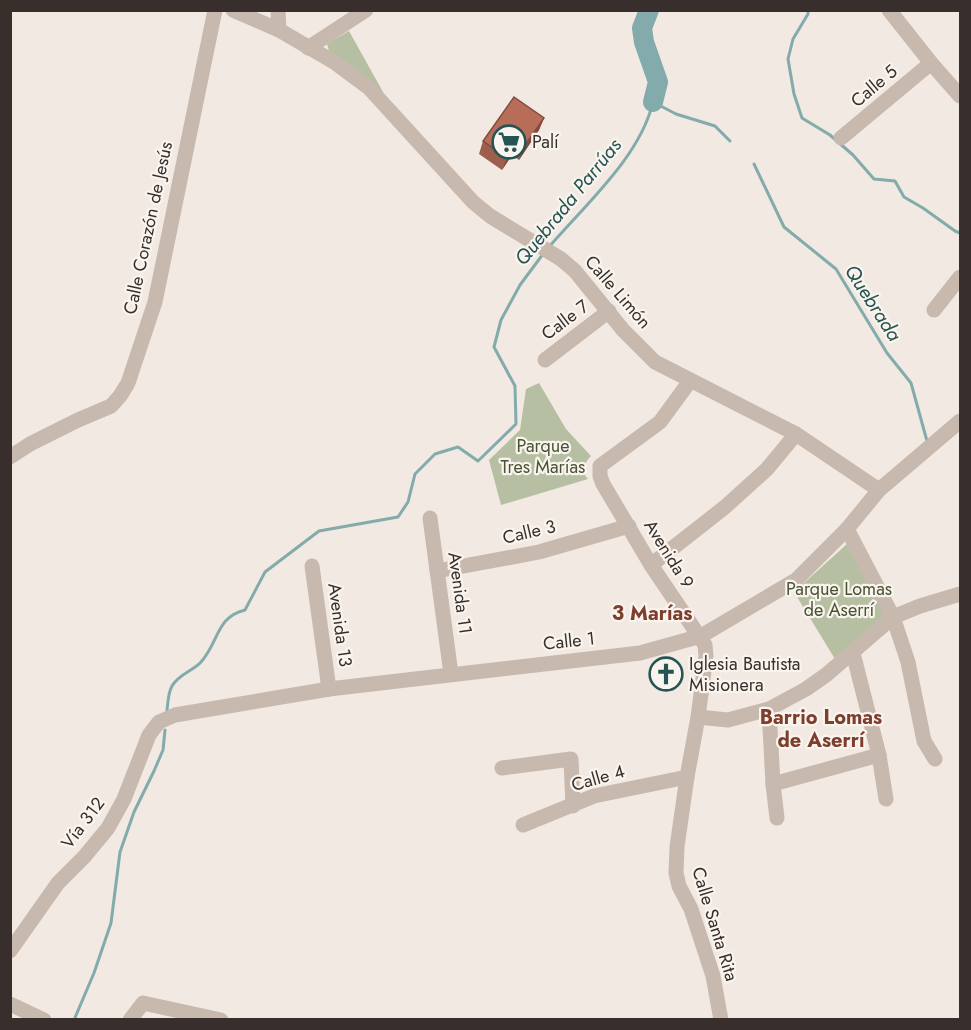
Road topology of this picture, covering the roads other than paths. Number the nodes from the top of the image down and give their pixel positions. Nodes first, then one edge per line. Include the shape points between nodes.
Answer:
1 (214, 10) edge
2 (233, 10) edge
3 (278, 10) edge
4 (366, 10) edge
5 (889, 10) edge
6 (279, 30) junction
7 (308, 48) junction
8 (931, 63) junction
9 (960, 96) edge
10 (841, 138) dead end
11 (958, 283) edge
12 (934, 310) dead end
13 (609, 311) junction
14 (545, 360) dead end
15 (690, 381) junction
16 (960, 420) edge
17 (796, 434) junction
18 (10, 457) edge
19 (879, 490) junction
20 (430, 518) dead end
21 (629, 526) junction
22 (847, 529) junction
23 (651, 564) junction
24 (312, 566) dead end
25 (437, 571) junction
26 (960, 594) edge
27 (893, 617) junction
28 (701, 636) junction
29 (853, 652) junction
30 (451, 674) junction
31 (329, 689) junction
32 (770, 709) junction
33 (175, 715) joint
34 (698, 717) junction
35 (879, 755) junction
36 (935, 759) dead end
37 (502, 768) dead end
38 (687, 777) junction
39 (773, 784) junction
40 (886, 799) dead end
41 (573, 806) junction
42 (777, 818) dead end
43 (523, 825) dead end
44 (678, 840) joint
45 (10, 951) edge
46 (10, 1004) edge
47 (44, 1020) edge
48 (130, 1020) edge
49 (221, 1020) edge
50 (721, 1020) edge

1 - 18 street, Calle Corazón de Jesús via 155,302 128,383 111,406 68,424
2 - 6 street, Calle Limón
3 - 6 street
4 - 7 street
5 - 8 street
6 - 7 street, Calle Limón
7 - 13 street, Calle Limón via 369,88 473,202 561,259
8 - 9 street
8 - 10 street, Calle 5
11 - 12 street
13 - 14 street, Calle 7
13 - 15 street, Calle Limón via 655,362
15 - 17 street, Calle Limón
15 - 21 street, Avenida 9 via 660,422 600,466 603,484
16 - 19 street, Calle 1
17 - 19 street, Calle Limón
17 - 23 street via 767,469 733,500
19 - 22 street, Calle 1
20 - 25 street, Avenida 11
21 - 23 street, Avenida 9
21 - 25 street, Calle 3 via 539,552
22 - 27 street
22 - 28 street, Calle 1 via 796,580
23 - 28 street, Avenida 9
24 - 31 street, Avenida 13
25 - 30 street, Avenida 11
26 - 27 street
27 - 29 street
27 - 36 street via 908,662 924,741
28 - 30 street, Calle 1 via 640,653
28 - 34 street, Avenida 9 via 706,656
29 - 32 street via 806,689
29 - 35 street
30 - 31 street, Calle 1
31 - 33 street, Calle 1
32 - 34 street via 728,720
32 - 39 street
33 - 45 street, Vía 312 via 159,722 149,735 108,828 58,883
34 - 38 street, Avenida 9
35 - 39 street
35 - 40 street
37 - 41 street via 571,759
38 - 41 street, Calle 4 via 594,796
38 - 44 street, Avenida 9
39 - 42 street
41 - 43 street, Calle 4
44 - 50 street, Calle Santa Rita via 679,886 691,909 713,976
46 - 47 street
48 - 49 street via 143,1003

